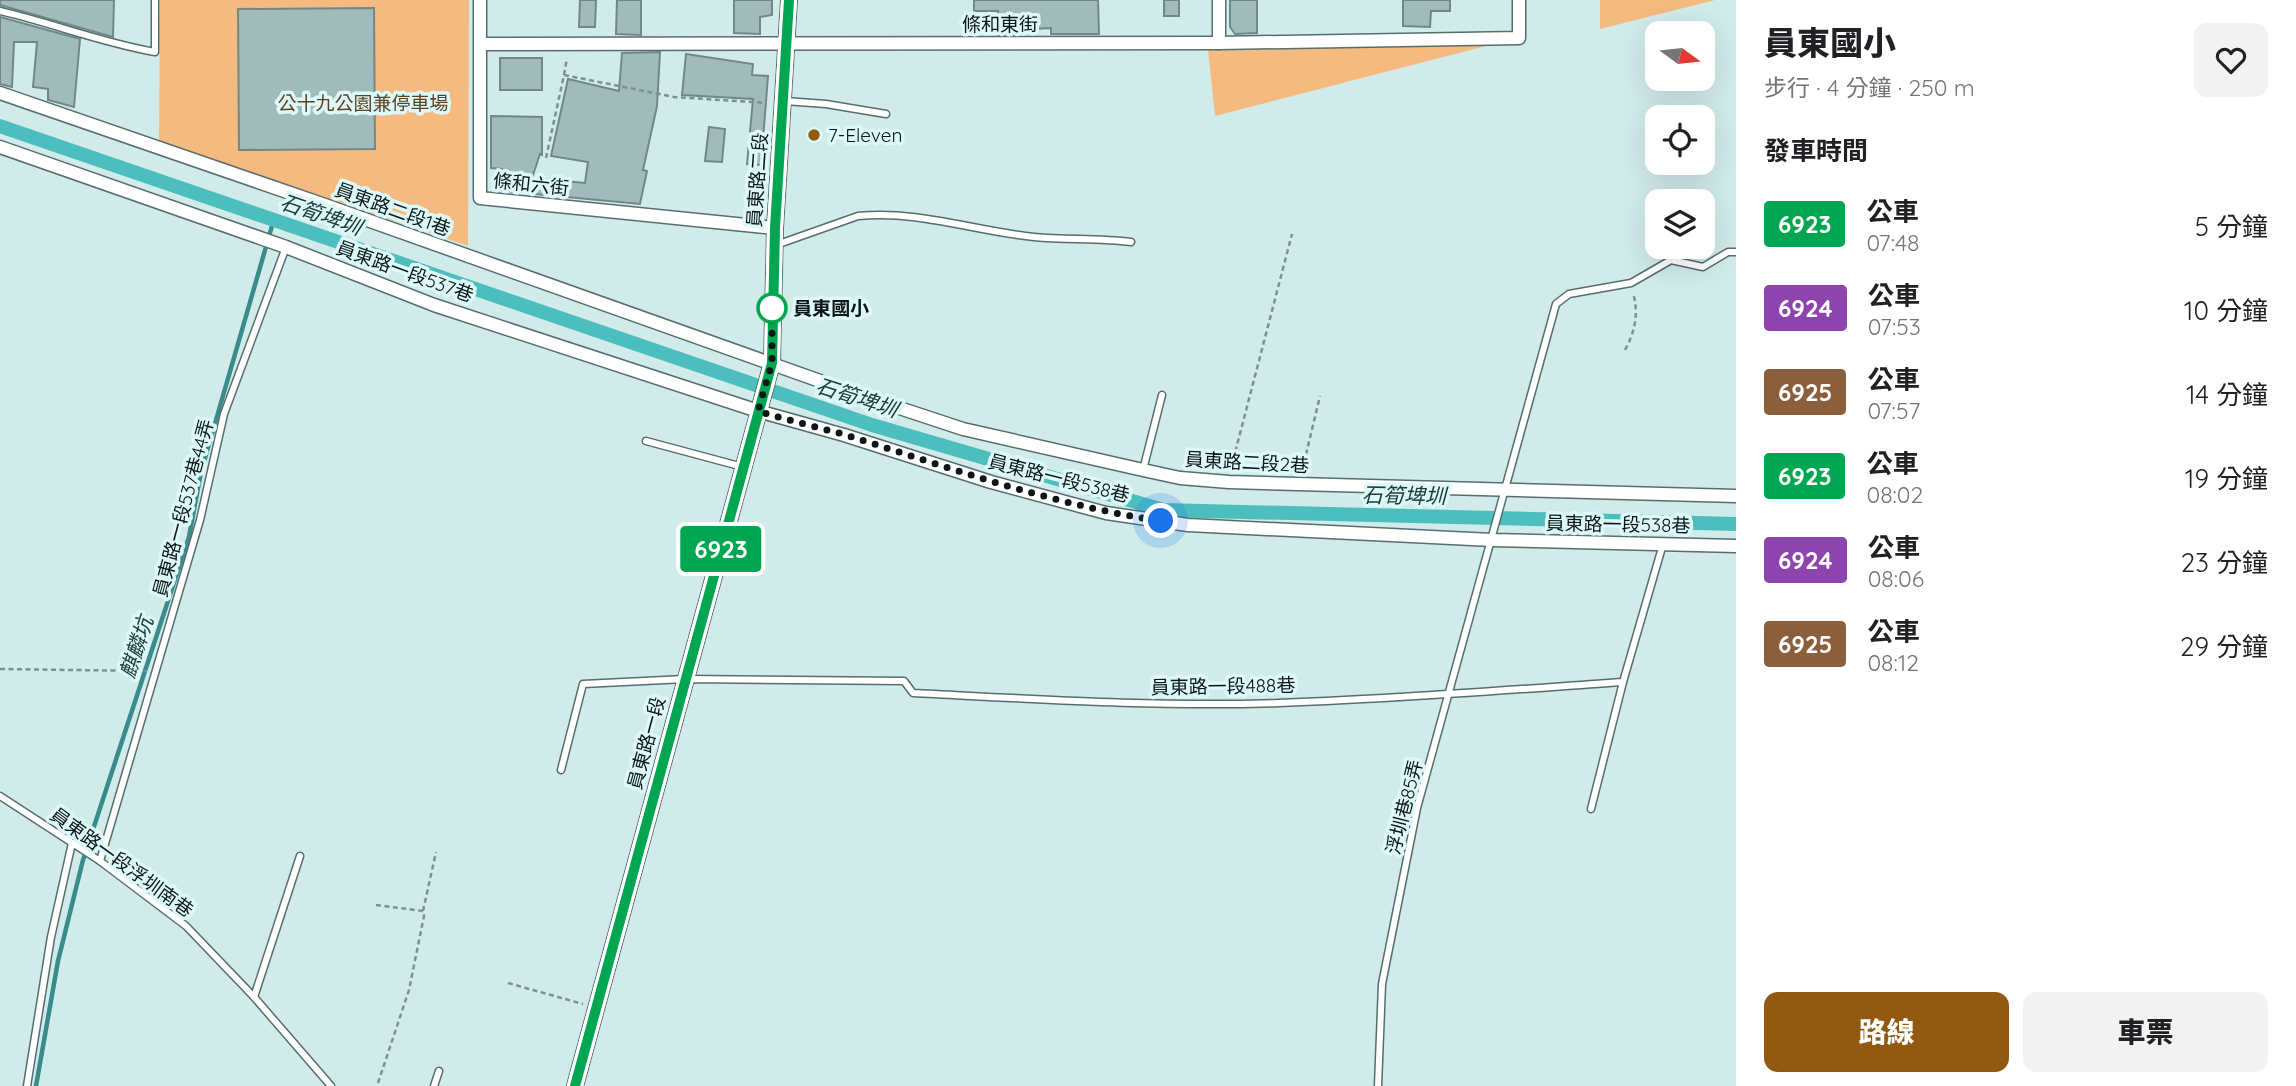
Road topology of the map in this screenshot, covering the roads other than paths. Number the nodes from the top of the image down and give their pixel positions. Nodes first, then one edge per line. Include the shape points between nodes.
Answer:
1 (155, 0) edge
2 (480, 0) edge
3 (789, 0) edge
4 (1219, 0) edge
5 (1519, 0) edge
6 (0, 11) edge
7 (787, 43) junction
8 (1219, 43) junction
9 (482, 44) junction
10 (0, 93) edge
11 (783, 101) junction
12 (886, 114) dead end
13 (0, 147) edge
14 (775, 228) junction
15 (1131, 242) dead end
16 (774, 245) junction
17 (286, 247) junction
18 (1736, 252) edge
19 (772, 363) junction
20 (1162, 395) dead end
21 (758, 411) junction
22 (646, 441) dead end
23 (743, 467) junction
24 (1143, 470) junction
25 (1505, 490) junction
26 (1736, 496) edge
27 (1492, 540) junction
28 (1663, 544) junction
29 (1736, 546) edge
30 (685, 679) junction
31 (1623, 682) junction
32 (1450, 694) junction
33 (561, 770) dead end
34 (0, 796) edge
35 (1591, 809) dead end
36 (72, 843) junction
37 (300, 856) dead end
38 (100, 861) junction
39 (254, 997) junction
40 (439, 1071) dead end
41 (27, 1086) edge
42 (331, 1086) edge
43 (435, 1086) edge
44 (575, 1086) edge
45 (1378, 1086) edge

1 - 6 lane via 155,52 122,47
2 - 9 street, 條和六街
3 - 7 main road, 員東路二段
4 - 8 street
5 - 8 street, 條和東街 via 1519,38
7 - 8 street, 條和東街
7 - 9 street, 條和東街
7 - 11 main road, 員東路二段
9 - 14 street, 條和六街 via 481,198
10 - 19 street, 員東路二段1巷
11 - 12 lane
11 - 14 main road, 員東路二段
13 - 17 street, 員東路一段537巷
14 - 16 main road, 員東路二段
15 - 16 lane via 1034,237 920,217 869,215
16 - 19 main road, 員東路二段
17 - 21 street, 員東路一段537巷 via 434,305
17 - 38 lane, 員東路一段537巷44弄 via 224,414 200,520
18 - 25 lane, 浮圳巷85弄 via 1703,267 1671,260 1630,283 1569,294 1556,304
19 - 21 main road, 員東路二段
19 - 24 street, 員東路二段2巷 via 963,429
20 - 24 lane
21 - 23 main road, 員東路一段
21 - 27 street, 員東路一段538巷 via 1106,513 1188,526
22 - 23 lane
23 - 30 main road, 員東路一段
24 - 25 street, 員東路二段2巷 via 1229,482
25 - 26 street, 員東路二段2巷
25 - 27 lane, 浮圳巷85弄
27 - 28 street, 員東路一段538巷
27 - 32 lane, 浮圳巷85弄
28 - 29 street, 員東路一段538巷
28 - 31 lane
30 - 32 lane, 員東路一段488巷 via 904,681 913,693 1117,703 1277,703
30 - 33 lane via 583,684
30 - 44 main road, 員東路一段
31 - 32 lane, 員東路一段488巷
31 - 35 lane
32 - 45 lane, 浮圳巷85弄 via 1417,808 1382,984
34 - 36 lane, 員東路一段浮圳南巷
36 - 38 lane, 員東路一段浮圳南巷
36 - 41 lane via 51,937
37 - 39 lane
38 - 39 lane, 員東路一段浮圳南巷 via 186,926
39 - 42 lane, 員東路一段浮圳南巷
40 - 43 lane

